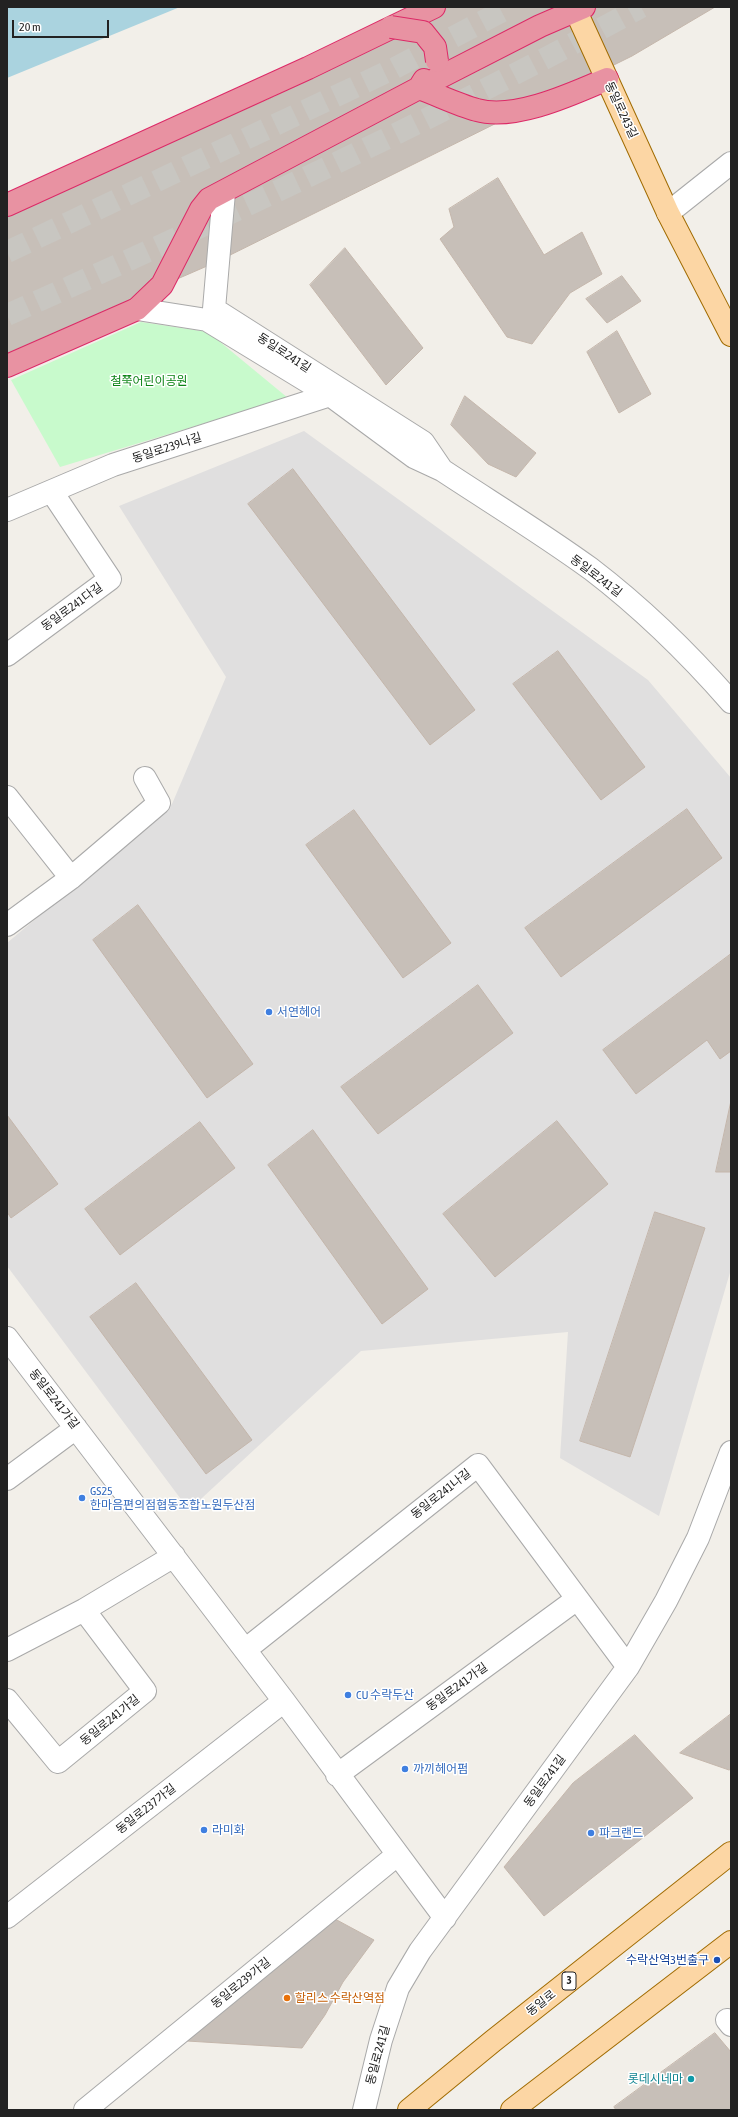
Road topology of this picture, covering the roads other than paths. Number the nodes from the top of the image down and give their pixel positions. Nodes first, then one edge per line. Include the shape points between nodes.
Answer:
1 (434, 7) edge
2 (578, 8) edge
3 (392, 27) junction
4 (607, 79) junction
5 (420, 88) junction
6 (731, 164) edge
7 (224, 192) junction
8 (7, 205) edge
9 (668, 213) junction
10 (137, 309) junction
11 (731, 335) edge
12 (7, 366) edge
13 (330, 395) junction
14 (442, 470) junction
15 (52, 492) junction
16 (7, 510) edge
17 (7, 655) edge
18 (731, 702) edge
19 (145, 778) dead end
20 (7, 796) edge
21 (71, 878) junction
22 (7, 925) edge
23 (7, 1338) edge
24 (76, 1428) junction
25 (731, 1452) edge
26 (7, 1479) edge
27 (174, 1556) junction
28 (577, 1598) junction
29 (84, 1610) junction
30 (7, 1650) edge
31 (245, 1650) junction
32 (628, 1667) junction
33 (7, 1700) edge
34 (284, 1701) junction
35 (337, 1775) junction
36 (731, 1853) edge
37 (397, 1856) junction
38 (7, 1917) edge
39 (444, 1918) junction
40 (731, 1942) edge
41 (85, 2110) edge
42 (364, 2110) edge
43 (409, 2110) edge
44 (512, 2110) edge

1 - 3 highway
2 - 4 main road, 동일로243길
2 - 5 highway
3 - 5 highway, bridge via 422,32 435,46 437,61
3 - 8 highway
4 - 5 highway via 569,95 509,113 478,111
4 - 9 main road, 동일로243길
5 - 7 highway
6 - 9 street
7 - 10 highway via 209,199 201,209 162,284
7 - 14 street, 동일로241길 via 214,309 423,442
9 - 11 main road, 동일로243길
10 - 12 highway
10 - 13 street, 동일로241길 via 207,320
13 - 14 street, 동일로241길 via 414,457
13 - 15 street, 동일로239나길 via 113,466
14 - 18 street, 동일로241길 via 591,569 657,624
15 - 16 street, 동일로239나길
15 - 17 street, 동일로241다길 via 110,580
19 - 21 street via 159,803
20 - 21 street
21 - 22 street
23 - 24 street, 동일로241가길
24 - 26 street
24 - 27 street, 동일로241가길
25 - 32 street, 동일로241길 via 698,1538
27 - 29 street
27 - 31 street, 동일로241가길
28 - 31 street, 동일로241나길 via 478,1465
28 - 32 street, 동일로241나길
28 - 35 street, 동일로241가길
29 - 30 street
29 - 33 street, 동일로241가길 via 145,1691 58,1762
31 - 34 street, 동일로241가길
32 - 39 street, 동일로241길
34 - 35 street, 동일로241가길
34 - 38 street, 동일로237가길
35 - 37 street, 동일로241가길
36 - 43 main road, 동일로 / 3
37 - 39 street, 동일로241가길
37 - 41 street, 동일로239가길
39 - 42 street, 동일로241길 via 420,1950 398,1988 381,2040
40 - 44 main road

